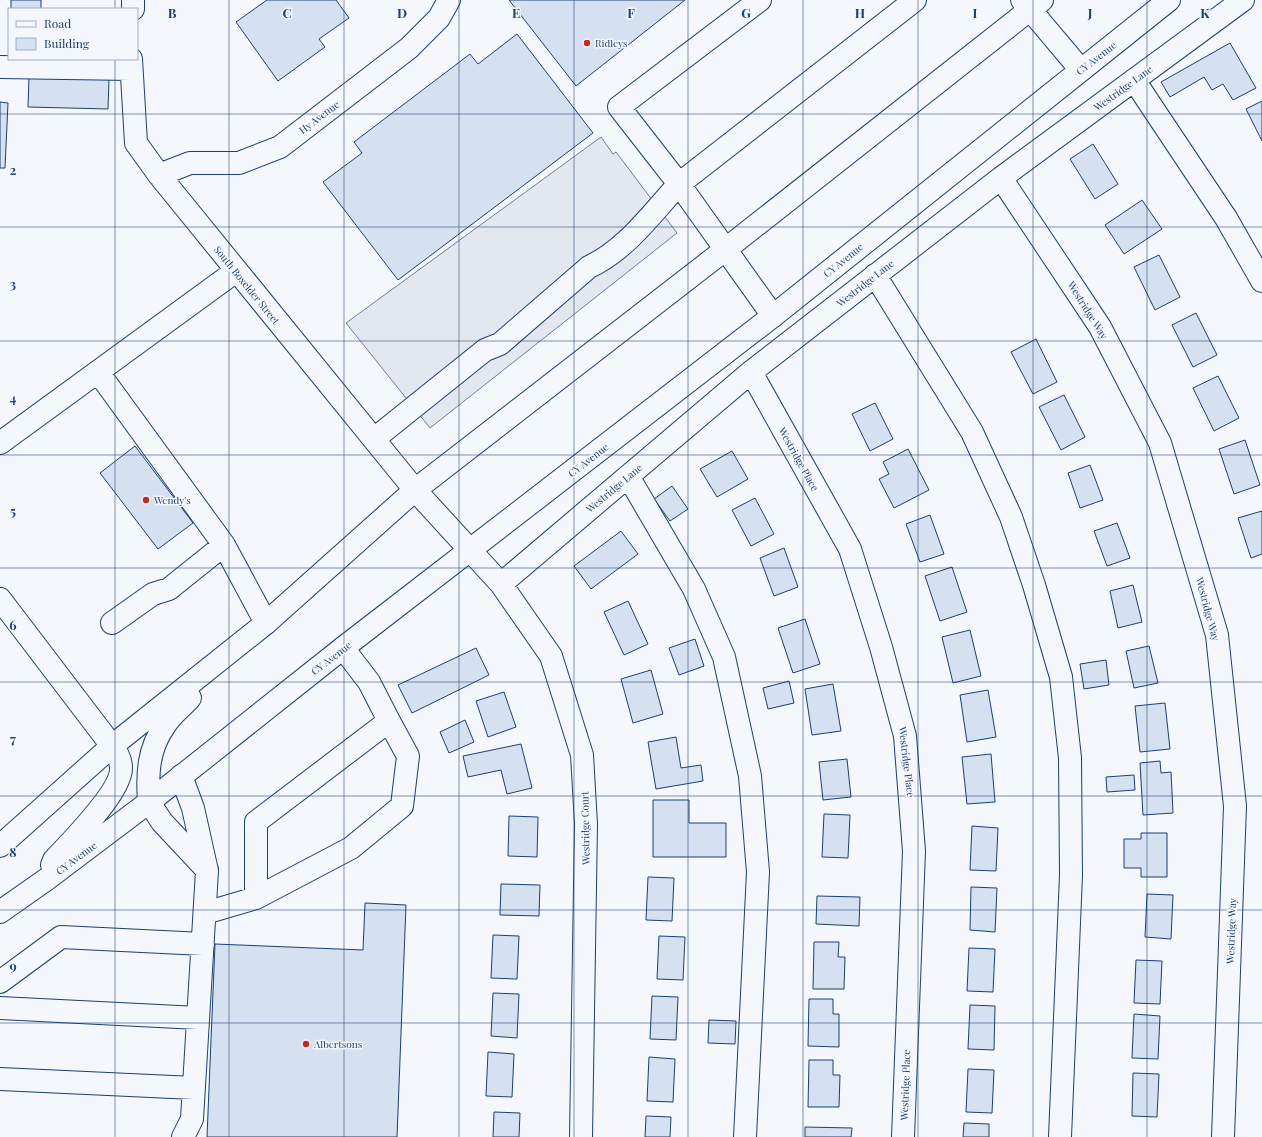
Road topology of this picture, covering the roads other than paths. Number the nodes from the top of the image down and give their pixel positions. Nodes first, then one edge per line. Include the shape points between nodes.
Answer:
1 (449, 0) edge
2 (760, 0) edge
3 (915, 0) edge
4 (1169, 0) edge
5 (1243, 0) edge
6 (1031, 3) edge
7 (131, 64) edge
8 (0, 67) edge
9 (1081, 70) junction
10 (1134, 80) junction
11 (159, 175) junction
12 (1001, 178) junction
13 (679, 184) junction
14 (726, 250) junction
15 (236, 271) junction
16 (875, 276) junction
17 (1262, 281) edge
18 (773, 316) junction
19 (98, 372) junction
20 (751, 372) junction
21 (374, 439) junction
22 (0, 444) edge
23 (628, 476) junction
24 (415, 490) junction
25 (224, 545) junction
26 (470, 552) junction
27 (501, 584) junction
28 (0, 599) edge
29 (112, 623) dead end
30 (266, 623) junction
31 (343, 648) junction
32 (389, 721) junction
33 (112, 746) junction
34 (181, 776) junction
35 (149, 802) junction
36 (0, 846) edge
37 (207, 871) junction
38 (47, 879) junction
39 (256, 898) junction
40 (0, 912) edge
41 (205, 913) junction
42 (203, 944) junction
43 (0, 982) edge
44 (0, 1008) edge
45 (198, 1018) junction
46 (0, 1079) edge
47 (194, 1088) junction
48 (183, 1137) edge
49 (580, 1137) edge
50 (745, 1137) edge
51 (904, 1137) edge
52 (1060, 1137) edge
53 (1223, 1137) edge

1 - 11 street, Hy Avenue via 439,18 409,48 280,147 239,164 190,163
2 - 13 street via 619,107
3 - 13 street
4 - 9 street, CY Avenue
5 - 10 street, Westridge Lane
6 - 9 street
6 - 14 street
7 - 8 street
7 - 11 street, South Boxelder Street via 136,144
9 - 18 street, CY Avenue
10 - 12 street, Westridge Lane
10 - 17 street via 1226,218
11 - 15 street, South Boxelder Street
12 - 16 street, Westridge Lane
12 - 53 street, Westridge Way via 1100,327 1160,443 1217,635 1235,806
13 - 14 street
13 - 21 street via 616,251 605,260 589,267 500,344 485,350
14 - 18 street
14 - 24 street
15 - 19 street
15 - 21 street, South Boxelder Street
16 - 20 street, Westridge Lane
16 - 52 street via 972,432 1011,517 1061,677 1070,758 1071,875
18 - 26 street, CY Avenue
19 - 22 street
19 - 25 street
20 - 23 street, Westridge Lane
20 - 51 street, Westridge Place via 850,549 881,647 905,736 914,851
21 - 24 street, South Boxelder Street
23 - 27 street, Westridge Lane
23 - 50 street via 694,589 724,657 750,776 758,872
24 - 26 street, South Boxelder Street
24 - 30 street
25 - 29 street via 169,589 153,594
25 - 30 street
26 - 27 street, Westridge Court
26 - 31 street, CY Avenue
27 - 49 street, Westridge Court via 551,656 582,755 586,824
28 - 33 street
30 - 33 street
30 - 35 street via 245,648 201,687 165,725 151,752 147,778
31 - 32 street via 369,682
31 - 34 street, CY Avenue
32 - 39 street via 256,822
32 - 39 street via 408,756 402,806 351,848
33 - 36 street
33 - 38 street via 119,755 122,770 112,792 87,825 54,860
34 - 35 street, CY Avenue
34 - 37 street via 193,808
35 - 37 street via 162,822
35 - 38 street, CY Avenue
37 - 41 street
38 - 40 street, CY Avenue
39 - 41 street
41 - 42 street
42 - 43 street via 62,937
42 - 45 street
44 - 45 street
45 - 47 street
46 - 47 street
47 - 48 street via 192,1119

